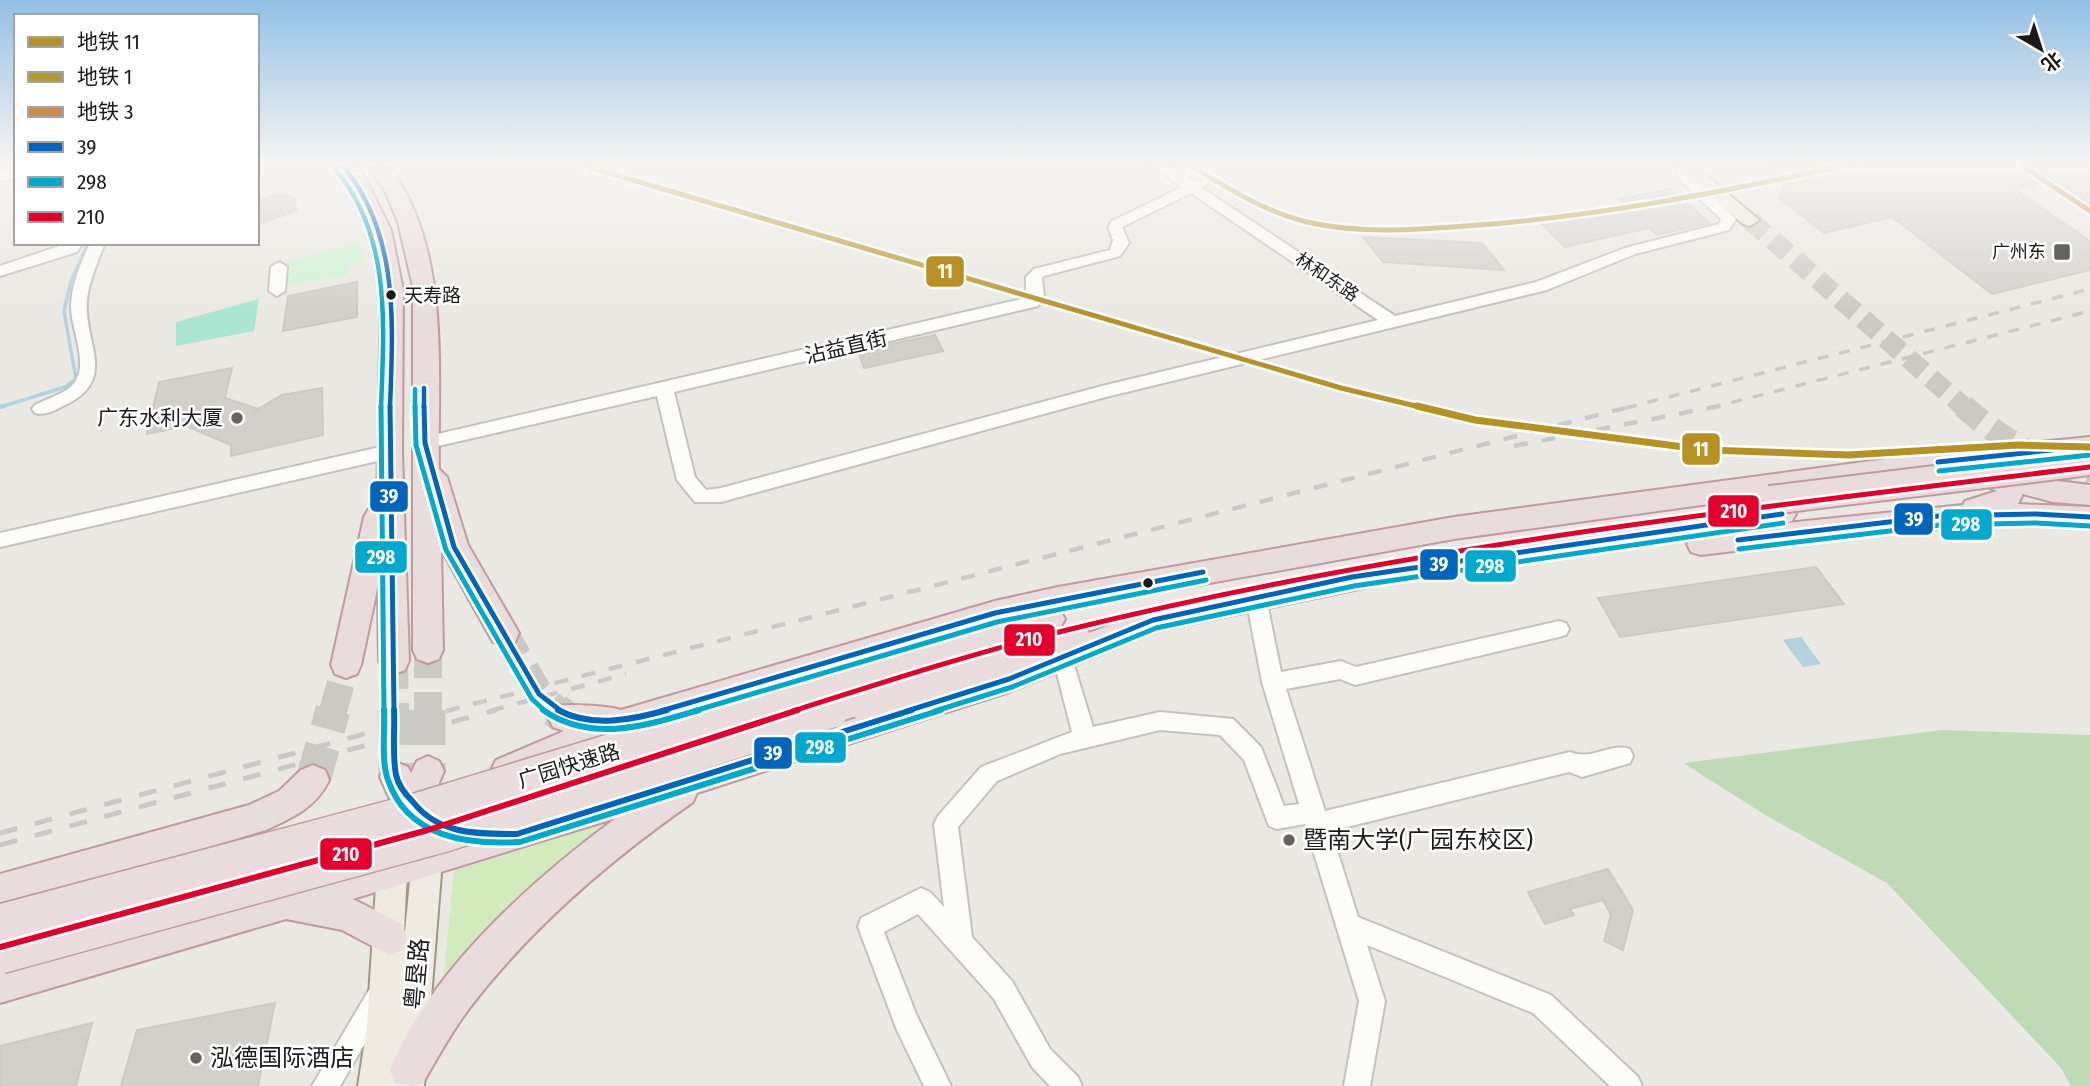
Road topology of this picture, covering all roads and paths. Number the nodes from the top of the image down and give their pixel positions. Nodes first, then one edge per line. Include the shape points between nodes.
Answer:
1 (372, 213) edge
2 (406, 213) edge
3 (1140, 213) edge
4 (1238, 213) edge
5 (1725, 213) edge
6 (1741, 213) edge
7 (1750, 220) tunnel mouth
8 (75, 245) edge
9 (97, 245) edge
10 (279, 267) dead end
11 (0, 271) edge
12 (277, 291) dead end
13 (1402, 321) junction
14 (424, 332) junction
15 (392, 338) junction
16 (664, 388) junction
17 (41, 410) dead end
18 (425, 443) junction
19 (2090, 446) edge
20 (389, 452) junction
21 (1999, 458) junction
22 (2090, 461) edge
23 (1938, 462) junction
24 (2090, 476) edge
25 (2090, 488) edge
26 (2056, 492) junction
27 (2090, 495) edge
28 (1776, 507) junction
29 (1938, 516) junction
30 (2090, 517) edge
31 (1413, 534) junction
32 (0, 540) edge
33 (1523, 551) junction
34 (1219, 584) junction
35 (1256, 598) junction
36 (1153, 620) junction
37 (1559, 629) dead end
38 (504, 633) tunnel mouth
39 (428, 650) tunnel mouth
40 (1063, 658) junction
41 (394, 661) tunnel mouth
42 (346, 665) tunnel mouth
43 (1273, 682) junction
44 (847, 692) junction
45 (564, 717) tunnel mouth
46 (638, 718) junction
47 (1086, 738) junction
48 (1622, 756) dead end
49 (428, 771) tunnel mouth
50 (706, 775) junction
51 (313, 780) tunnel mouth
52 (642, 795) junction
53 (407, 808) junction
54 (1315, 818) junction
55 (517, 834) junction
56 (149, 847) junction
57 (427, 862) junction
58 (392, 871) junction
59 (0, 892) edge
60 (256, 909) junction
61 (0, 922) edge
62 (1348, 925) junction
63 (389, 937) junction
64 (960, 943) junction
65 (131, 946) junction
66 (0, 956) edge
67 (0, 974) edge
68 (0, 985) edge
69 (385, 987) junction
70 (383, 1027) junction
71 (408, 1078) edge
72 (325, 1086) edge
73 (361, 1086) edge
74 (375, 1086) edge
75 (938, 1086) edge
76 (1069, 1086) edge
77 (1357, 1086) edge
78 (1629, 1086) edge

1 - 15 highway via 392,290
2 - 14 highway via 424,288
3 - 16 street, 沾益直街 via 1115,227 1122,241 1115,253 1039,272 1034,277 1036,296 1032,302
4 - 13 street, 林和东路
5 - 13 street via 1729,219 1724,227 1630,251 1541,286
6 - 7 main road
8 - 11 street
9 - 17 street via 80,282 86,379
10 - 12 street
13 - 16 street via 1106,391 702,497 686,480
14 - 15 highway
14 - 18 highway
15 - 20 highway
16 - 18 street, 沾益直街
18 - 38 highway via 454,547
18 - 39 highway
19 - 21 highway
20 - 32 street
20 - 41 highway
20 - 42 highway via 373,549
21 - 23 highway
21 - 26 highway via 2018,482
22 - 28 highway, 广园快速路, bridge
23 - 29 highway via 1990,475 2012,489 2012,494 2002,501
23 - 31 highway
24 - 28 highway, 广园快速路
25 - 26 highway
26 - 27 highway
28 - 33 highway, 广园快速路
28 - 34 highway, 广园快速路 via 1463,541
29 - 30 highway
29 - 33 highway via 1636,551
31 - 34 highway
31 - 46 highway via 995,613
33 - 35 highway, 广园快速路 via 1352,577
34 - 44 highway, 广园快速路 via 1047,620
35 - 36 highway, 广园快速路
35 - 43 street
36 - 40 highway
36 - 44 highway, 广园快速路
37 - 43 street via 1355,676 1342,670
40 - 47 street
40 - 50 highway
43 - 54 street
44 - 61 highway, 广园快速路, bridge
44 - 66 highway, 广园快速路, bridge via 445,834
45 - 46 highway via 594,722
46 - 52 highway via 615,743 610,759 613,776
46 - 53 highway
47 - 54 street via 1160,721 1225,726 1253,754 1277,818
47 - 64 street via 989,774 946,824
48 - 54 street via 1582,767 1570,762
49 - 53 highway
50 - 52 highway
50 - 71 highway via 602,850 493,952 455,996
51 - 56 highway via 291,802 254,819
52 - 55 highway
53 - 55 highway via 467,833
53 - 57 highway
53 - 58 highway
53 - 60 highway via 328,873
54 - 62 street
55 - 57 highway
56 - 59 highway
56 - 65 highway via 180,852 194,860 202,885 198,897 180,916
57 - 58 highway
57 - 71 main road, 粤垦路
58 - 60 highway
58 - 63 main road, 粤垦路
59 - 67 highway via 27,901 37,929 16,963
60 - 63 highway via 331,907 361,918
60 - 65 highway
62 - 77 street via 1372,1000
62 - 78 street via 1542,1004
63 - 69 main road, 粤垦路
64 - 75 street via 921,900 870,927 906,1021
64 - 76 street via 1003,990 1041,1058
65 - 68 highway
69 - 70 main road, 粤垦路
69 - 72 street
70 - 73 street
70 - 74 main road, 粤垦路

